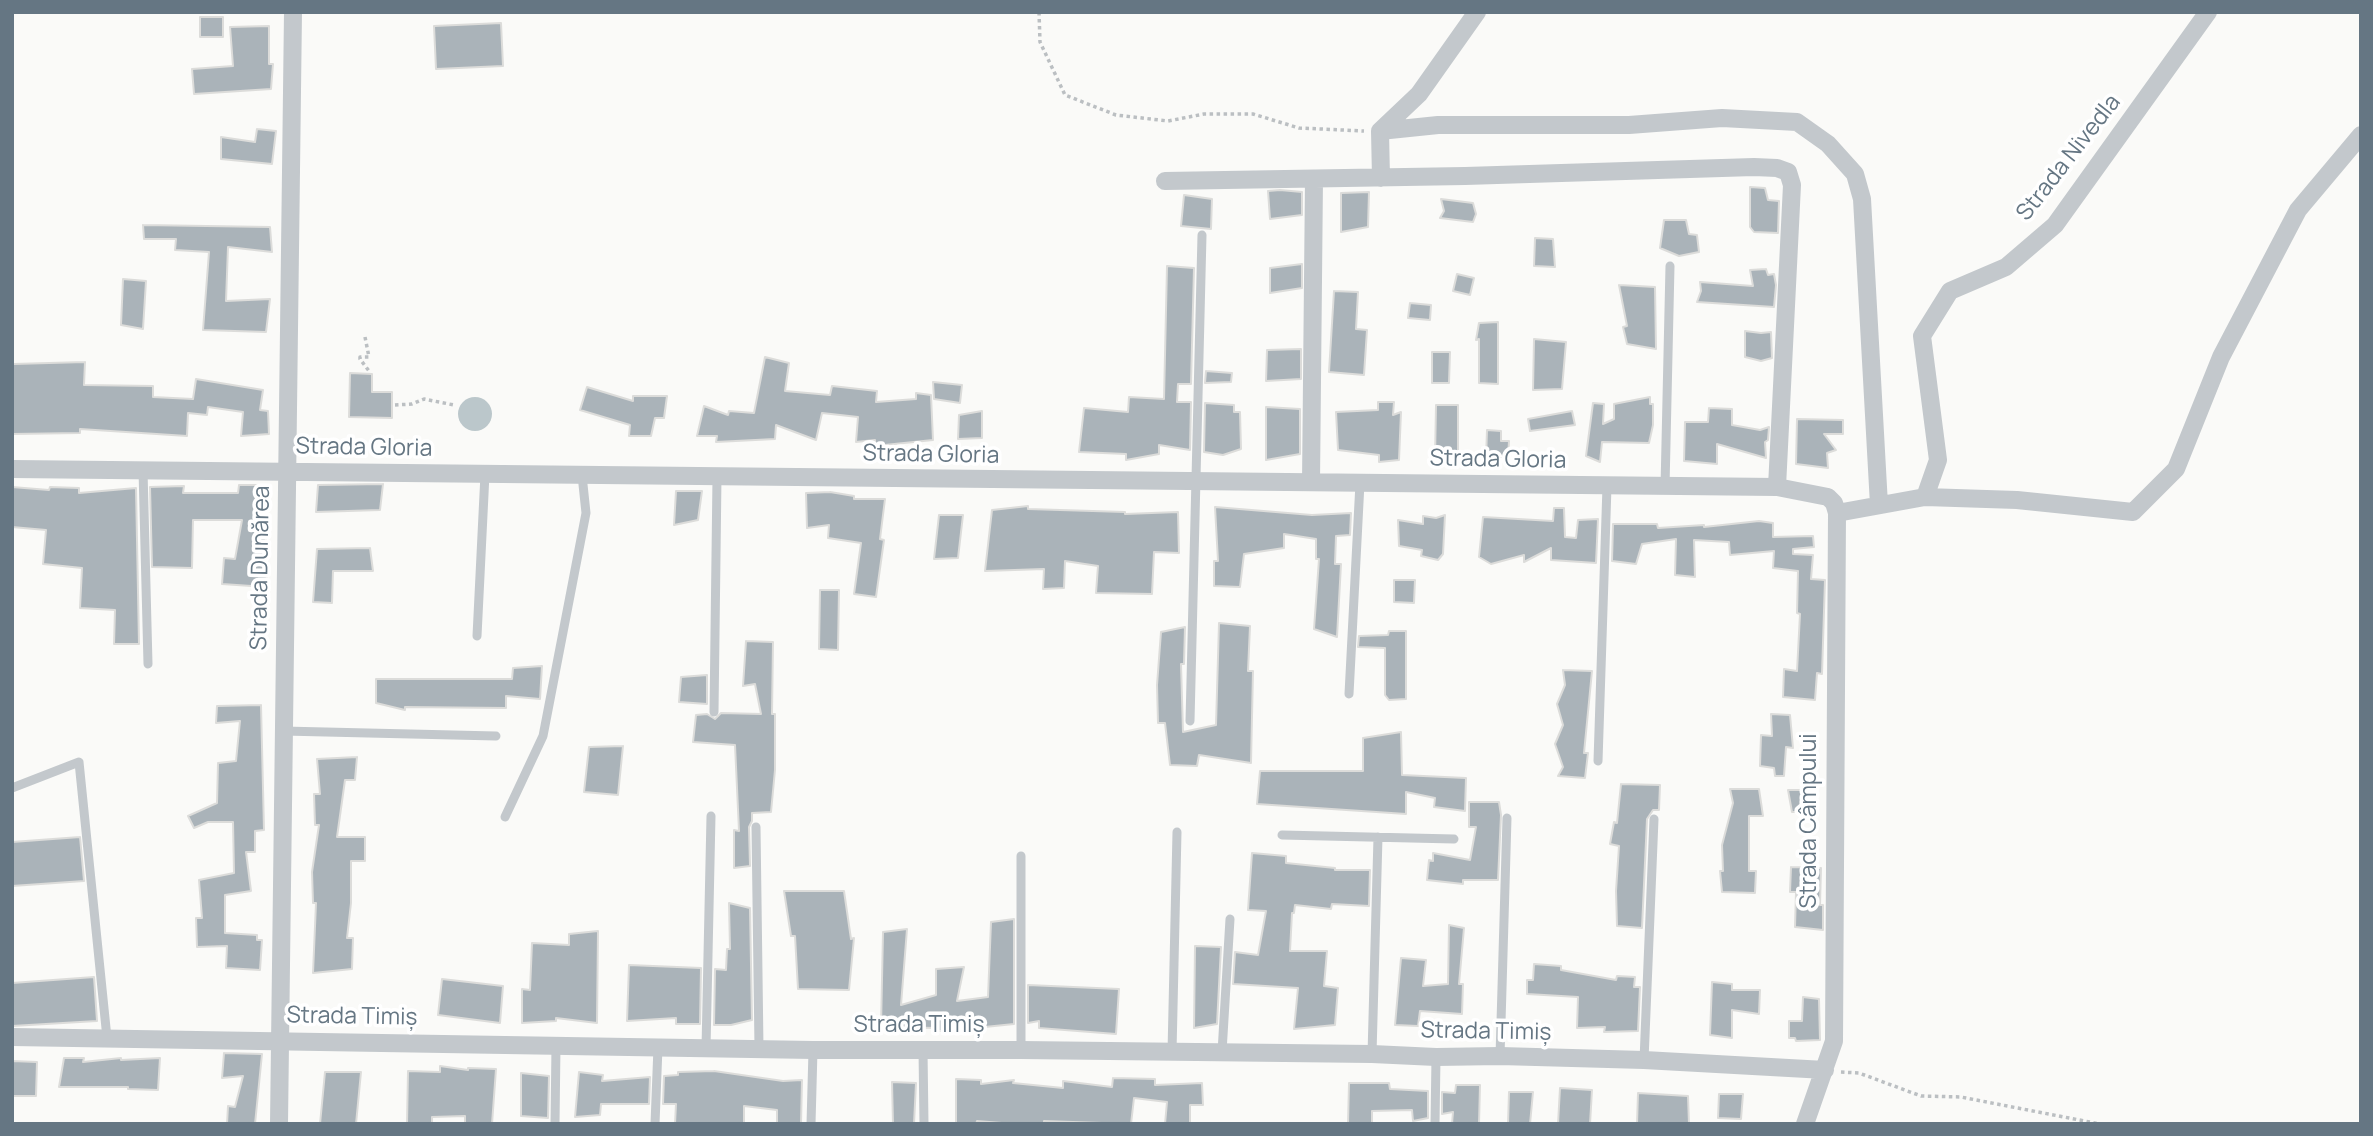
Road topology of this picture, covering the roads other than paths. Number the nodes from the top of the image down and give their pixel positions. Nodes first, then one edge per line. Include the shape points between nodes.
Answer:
1 (293, 12) edge
2 (1477, 12) edge
3 (2208, 12) edge
4 (1380, 131) junction
5 (2361, 135) edge
6 (1381, 178) junction
7 (1314, 179) junction
8 (1165, 181) dead end
9 (1202, 235) dead end
10 (1670, 266) dead end
11 (12, 469) edge
12 (143, 470) junction
13 (287, 471) junction
14 (485, 474) junction
15 (582, 475) junction
16 (717, 477) junction
17 (1311, 482) junction
18 (1196, 483) junction
19 (1360, 483) junction
20 (1607, 486) junction
21 (1665, 487) junction
22 (1777, 487) junction
23 (1925, 497) junction
24 (1880, 505) junction
25 (1837, 513) junction
26 (478, 636) dead end
27 (148, 664) dead end
28 (1349, 694) dead end
29 (714, 712) dead end
30 (1190, 721) dead end
31 (283, 731) junction
32 (496, 736) dead end
33 (1598, 761) dead end
34 (12, 788) edge
35 (505, 817) dead end
36 (711, 817) dead end
37 (1507, 818) dead end
38 (1654, 819) dead end
39 (756, 827) dead end
40 (1177, 832) dead end
41 (1282, 835) dead end
42 (1378, 837) junction
43 (1454, 839) dead end
44 (1021, 856) dead end
45 (1230, 919) dead end
46 (12, 1037) edge
47 (107, 1038) junction
48 (278, 1040) junction
49 (556, 1045) junction
50 (658, 1047) junction
51 (706, 1048) junction
52 (758, 1048) junction
53 (923, 1050) junction
54 (1021, 1050) junction
55 (813, 1051) junction
56 (1172, 1052) junction
57 (1222, 1052) junction
58 (1372, 1054) junction
59 (1500, 1056) junction
60 (1436, 1057) junction
61 (1644, 1060) junction
62 (1825, 1070) junction
63 (279, 1124) edge
64 (555, 1124) edge
65 (655, 1124) edge
66 (811, 1124) edge
67 (924, 1124) edge
68 (1435, 1124) edge
69 (1805, 1124) edge

1 - 13 street, Strada Dunărea
2 - 4 street via 1419,94
3 - 23 street, Strada Nivedla via 2055,225 2006,267 1950,291 1922,336 1938,460
4 - 6 street
4 - 24 street via 1438,125 1629,125 1723,118 1797,122 1828,144 1856,174 1862,199
5 - 23 street via 2298,210 2221,357 2176,469 2133,512 2017,500
6 - 7 street
6 - 22 street via 1754,167 1788,172 1792,185
7 - 8 street
7 - 17 street
9 - 18 lane
10 - 21 lane
11 - 12 street, Strada Gloria
12 - 13 street, Strada Gloria
12 - 27 lane
13 - 14 street, Strada Gloria
13 - 31 street, Strada Dunărea
14 - 15 street, Strada Gloria
14 - 26 lane
15 - 16 street, Strada Gloria
15 - 35 lane via 586,513 542,736
16 - 18 street, Strada Gloria
16 - 29 lane
17 - 18 street, Strada Gloria
17 - 19 street, Strada Gloria
18 - 30 lane
19 - 20 street, Strada Gloria
19 - 28 lane
20 - 21 street, Strada Gloria
20 - 33 lane
21 - 22 street, Strada Gloria
22 - 25 street, Strada Gloria via 1828,497
23 - 24 street
24 - 25 street
25 - 62 street, Strada Câmpului via 1834,1041
31 - 32 lane
31 - 48 street, Strada Dunărea
34 - 47 lane via 79,762
36 - 51 lane
37 - 59 lane
38 - 61 lane
39 - 52 lane
40 - 56 lane
41 - 42 lane
42 - 43 lane
42 - 58 lane
44 - 54 lane
45 - 57 lane
46 - 47 street, Strada Timiș
47 - 48 street, Strada Timiș
48 - 49 street, Strada Timiș
48 - 63 street, Strada Dunărea
49 - 50 street, Strada Timiș
49 - 64 lane
50 - 51 street, Strada Timiș
50 - 65 lane
51 - 52 street, Strada Timiș
52 - 55 street, Strada Timiș
53 - 54 street, Strada Timiș
53 - 55 street, Strada Timiș
53 - 67 lane
54 - 56 street, Strada Timiș
55 - 66 lane
56 - 57 street, Strada Timiș
57 - 58 street, Strada Timiș
58 - 60 street, Strada Timiș
59 - 60 street, Strada Timiș
59 - 61 street, Strada Timiș
60 - 68 lane
61 - 62 street, Strada Timiș
62 - 69 street, Strada Câmpului

